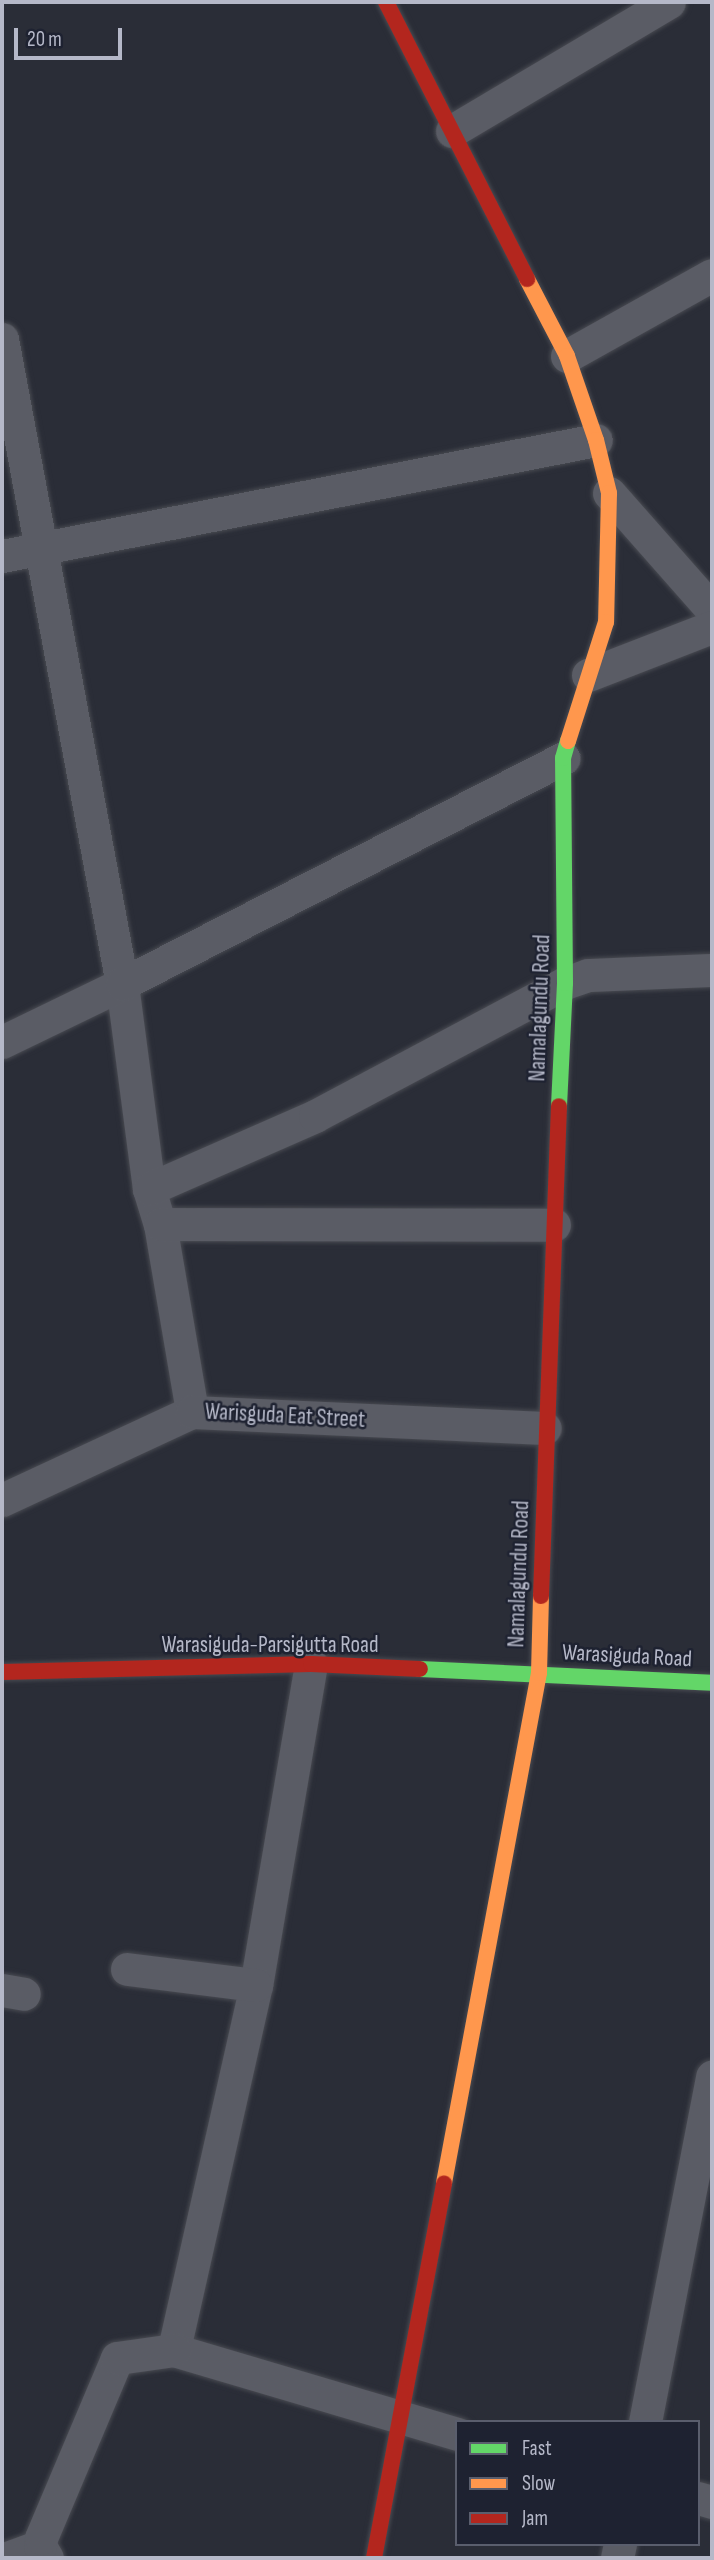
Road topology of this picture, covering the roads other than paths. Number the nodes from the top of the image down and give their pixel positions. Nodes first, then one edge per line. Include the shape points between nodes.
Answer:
1 (386, 2) edge
2 (669, 2) edge
3 (452, 131) junction
4 (712, 275) edge
5 (2, 339) edge
6 (567, 356) junction
7 (596, 440) junction
8 (609, 493) junction
9 (40, 549) junction
10 (2, 556) edge
11 (712, 610) edge
12 (712, 627) edge
13 (588, 675) junction
14 (563, 758) junction
15 (712, 970) edge
16 (565, 982) junction
17 (121, 984) junction
18 (2, 1042) edge
19 (149, 1189) junction
20 (160, 1224) junction
21 (554, 1224) junction
22 (192, 1412) junction
23 (545, 1428) junction
24 (2, 1500) edge
25 (311, 1664) junction
26 (2, 1672) edge
27 (539, 1673) junction
28 (712, 1683) edge
29 (127, 1969) dead end
30 (256, 1985) junction
31 (712, 2076) edge
32 (174, 2350) junction
33 (402, 2420) junction
34 (645, 2420) edge
35 (455, 2433) edge
36 (44, 2552) edge
37 (7, 2558) edge
38 (374, 2558) edge

1 - 3 street, Namalagundu Road
2 - 3 street
3 - 6 street, Namalagundu Road
4 - 6 street
5 - 9 street
6 - 7 street, Namalagundu Road
7 - 8 street, Namalagundu Road
7 - 9 street
8 - 11 street
8 - 13 street, Namalagundu Road via 606,622
9 - 10 street
9 - 17 street
12 - 13 street
13 - 14 street, Namalagundu Road
14 - 16 street, Namalagundu Road
14 - 17 street
15 - 16 street via 588,975
16 - 19 street via 315,1116
16 - 21 street, Namalagundu Road
17 - 18 street
17 - 19 street
19 - 20 street
20 - 21 street
20 - 22 street
21 - 23 street, Namalagundu Road
22 - 23 street, Warisguda Eat Street
22 - 24 street, Warisguda Eat Street
23 - 27 street, Namalagundu Road
25 - 26 street, Warasiguda-Parsigutta Road
25 - 27 street, Warasiguda-Parsigutta Road
25 - 30 street
27 - 28 street, Warasiguda Road
27 - 33 street, Namalagundu Road
29 - 30 street
30 - 32 street
31 - 34 street
32 - 33 street
32 - 36 street via 117,2358
33 - 35 street
33 - 38 street, Namalagundu Road
36 - 37 street

